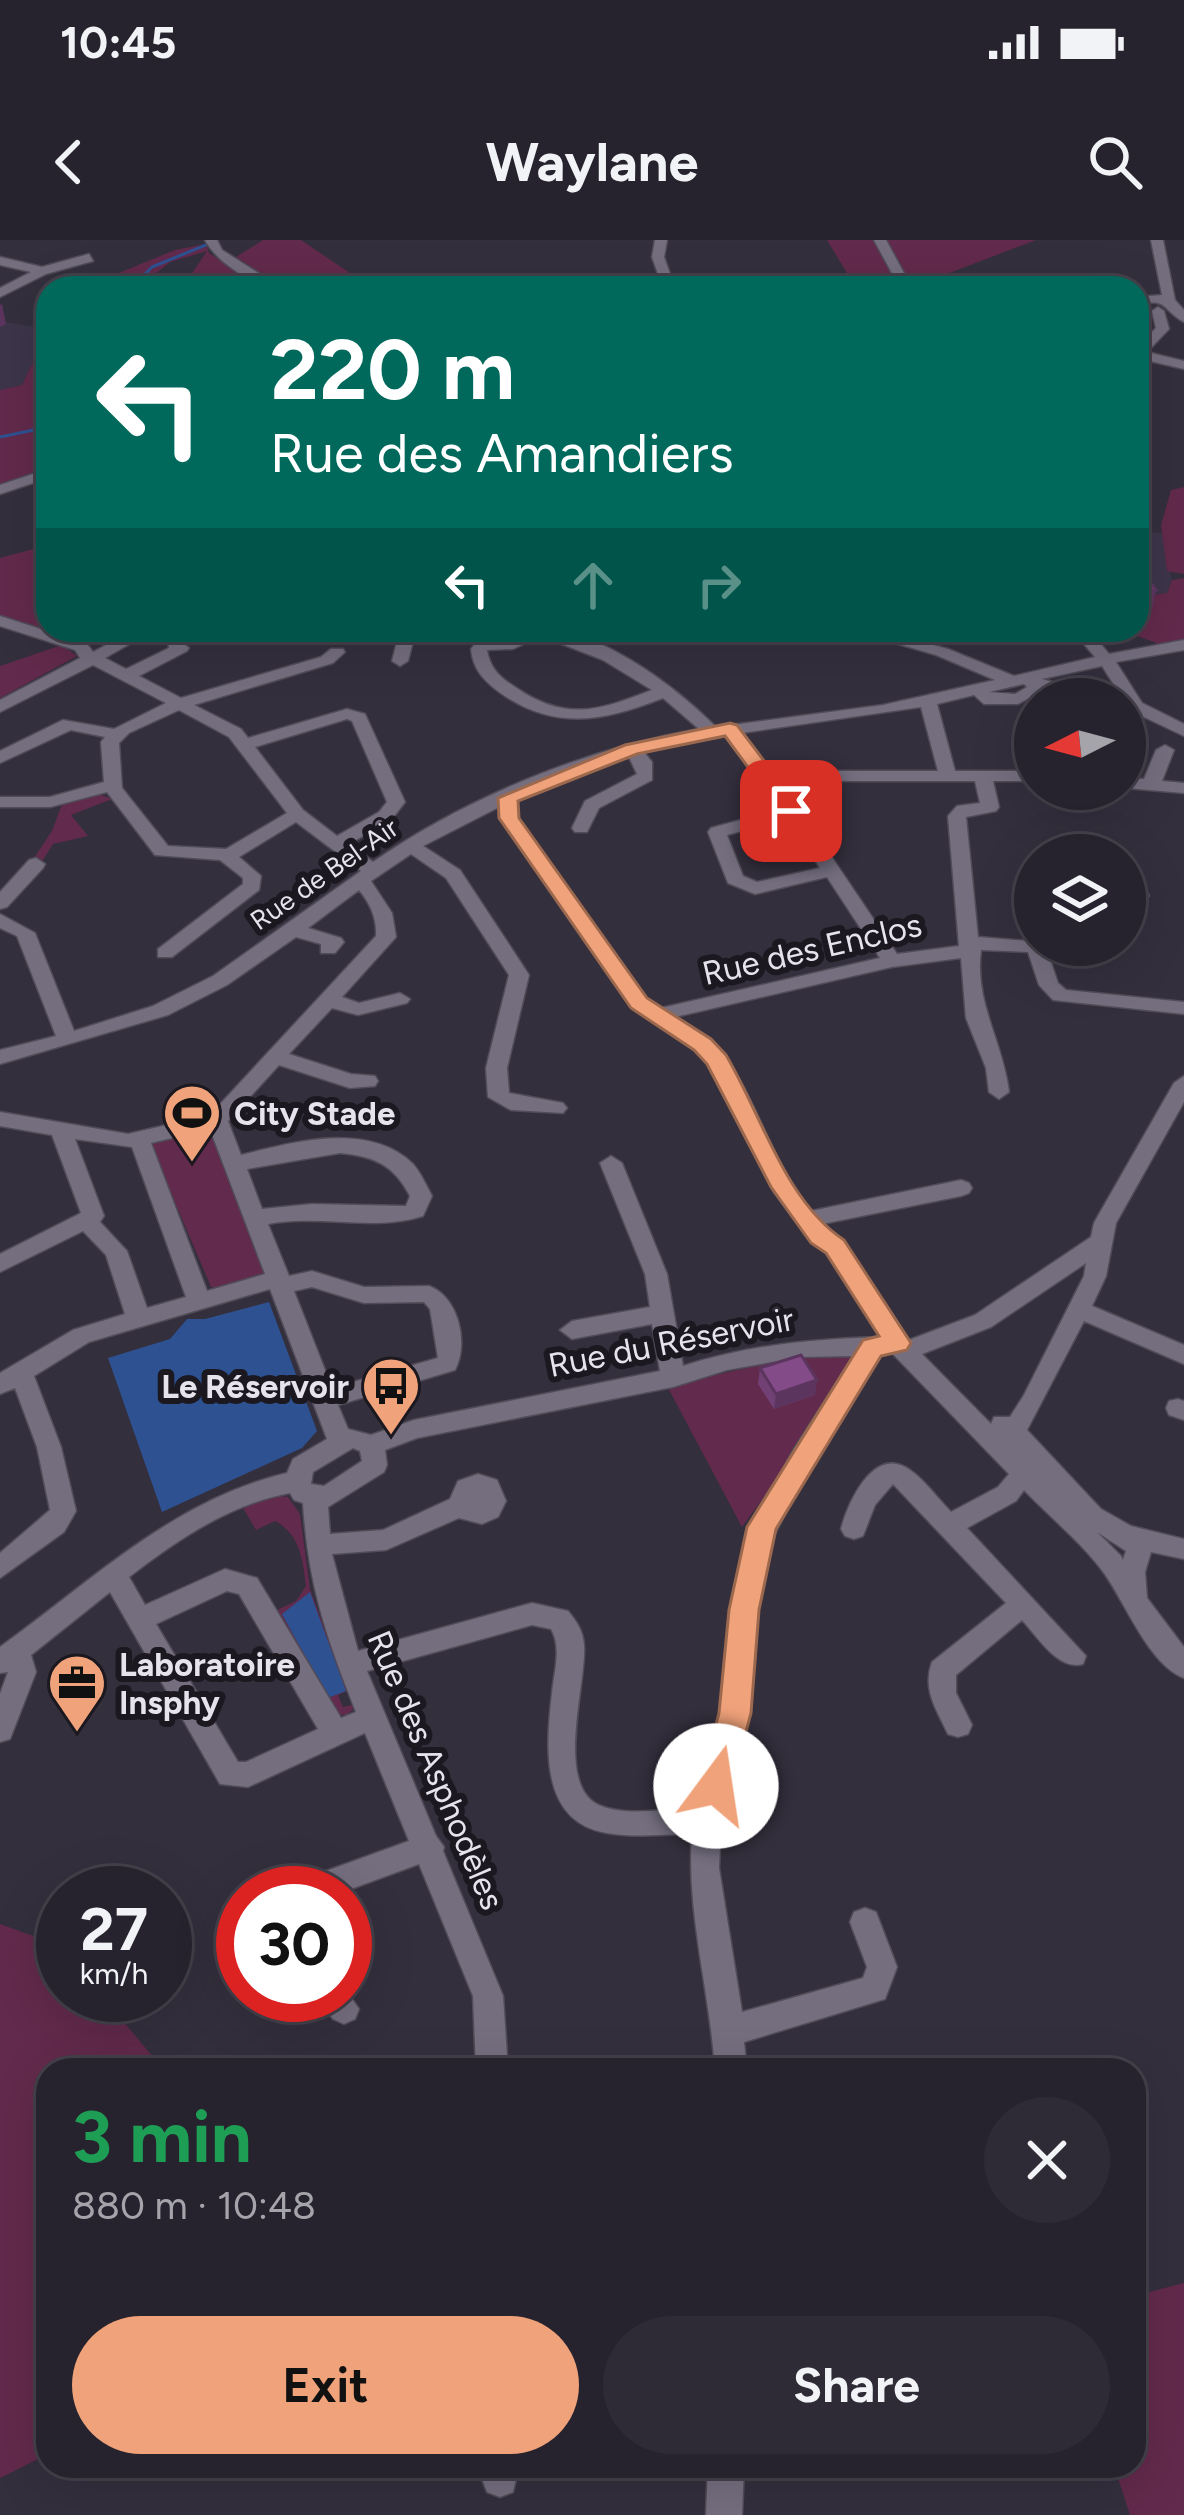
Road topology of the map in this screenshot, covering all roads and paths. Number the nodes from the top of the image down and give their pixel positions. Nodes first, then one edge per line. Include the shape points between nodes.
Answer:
1 (211, 240) edge
2 (661, 240) edge
3 (880, 240) edge
4 (1157, 240) edge
5 (89, 259) dead end
6 (0, 261) edge
7 (42, 272) junction
8 (256, 276) edge
9 (664, 276) edge
10 (900, 276) edge
11 (1184, 281) edge
12 (0, 293) edge
13 (1154, 305) edge
14 (1184, 327) edge
15 (1149, 357) edge
16 (1184, 365) edge
17 (36, 476) edge
18 (0, 490) edge
19 (0, 620) edge
20 (36, 633) edge
21 (60, 642) edge
22 (97, 642) edge
23 (111, 642) edge
24 (405, 642) edge
25 (519, 642) edge
26 (570, 642) edge
27 (906, 642) edge
28 (1091, 642) edge
29 (484, 643) joint
30 (1184, 645) edge
31 (181, 648) dead end
32 (85, 651) junction
33 (337, 652) dead end
34 (1105, 658) junction
35 (400, 662) dead end
36 (127, 675) junction
37 (1015, 678) edge
38 (1034, 678) edge
39 (1116, 678) edge
40 (1014, 682) edge
41 (662, 692) junction
42 (928, 700) junction
43 (182, 703) junction
44 (0, 707) edge
45 (1146, 712) edge
46 (721, 730) junction
47 (1184, 731) edge
48 (114, 734) junction
49 (247, 744) junction
50 (632, 749) junction
51 (1166, 750) dead end
52 (0, 758) edge
53 (818, 776) dead end
54 (948, 776) junction
55 (983, 776) junction
56 (1014, 776) edge
57 (113, 785) junction
58 (1146, 785) edge
59 (1152, 786) junction
60 (1184, 788) edge
61 (508, 798) junction
62 (0, 802) edge
63 (791, 811) junction
64 (297, 814) junction
65 (580, 829) dead end
66 (334, 844) junction
67 (410, 845) junction
68 (226, 856) junction
69 (36, 863) dead end
70 (830, 871) junction
71 (363, 874) junction
72 (0, 903) edge
73 (0, 920) edge
74 (290, 928) junction
75 (1014, 944) edge
76 (972, 946) junction
77 (328, 949) dead end
78 (165, 953) dead end
79 (892, 961) junction
80 (1043, 966) edge
81 (400, 999) dead end
82 (329, 1000) junction
83 (1184, 1008) edge
84 (657, 1015) junction
85 (67, 1038) junction
86 (0, 1057) edge
87 (276, 1058) junction
88 (368, 1081) dead end
89 (1184, 1083) edge
90 (999, 1091) dead end
91 (556, 1108) dead end
92 (0, 1119) edge
93 (217, 1120) junction
94 (61, 1130) junction
95 (139, 1138) junction
96 (611, 1163) dead end
97 (236, 1164) junction
98 (962, 1188) dead end
99 (258, 1218) junction
100 (85, 1220) junction
101 (808, 1220) junction
102 (1099, 1243) junction
103 (0, 1264) edge
104 (280, 1282) junction
105 (200, 1303) junction
106 (1078, 1309) junction
107 (663, 1313) junction
108 (139, 1320) junction
109 (572, 1330) dead end
110 (891, 1347) junction
111 (1184, 1355) edge
112 (932, 1376) junction
113 (673, 1378) junction
114 (10, 1379) edge
115 (327, 1399) junction
116 (1024, 1427) junction
117 (340, 1441) junction
118 (372, 1445) junction
119 (1035, 1481) junction
120 (306, 1490) junction
121 (463, 1505) dead end
122 (948, 1526) junction
123 (854, 1529) dead end
124 (317, 1545) junction
125 (1175, 1548) edge
126 (1122, 1550) junction
127 (0, 1567) edge
128 (114, 1576) junction
129 (1021, 1606) junction
130 (142, 1618) junction
131 (8, 1656) edge
132 (1073, 1656) dead end
133 (351, 1664) junction
134 (1184, 1666) edge
135 (375, 1716) junction
136 (958, 1725) dead end
137 (0, 1730) edge
138 (335, 1733) junction
139 (707, 1822) junction
140 (430, 1847) junction
141 (372, 1868) edge
142 (865, 1922) dead end
143 (729, 2031) junction
144 (491, 2058) edge
145 (730, 2058) edge
146 (726, 2478) edge
147 (724, 2515) edge

1 - 8 street
2 - 9 street
3 - 10 street
4 - 13 street
5 - 7 street
6 - 7 street
7 - 12 street
11 - 13 street
13 - 14 street
15 - 16 street
17 - 18 street
19 - 20 street
21 - 32 street
22 - 32 street
23 - 32 street
24 - 35 street
25 - 29 street
26 - 41 street
27 - 37 street
28 - 34 street
29 - 41 street via 479,662 491,677 547,714 596,716
30 - 34 street, Rue de Bel-Air
31 - 36 street
32 - 36 street
32 - 44 street
33 - 43 street
34 - 38 street, Rue de Bel-Air
34 - 39 street
36 - 43 street
40 - 42 street, Rue de Bel-Air
41 - 46 street
42 - 46 street, Rue de Bel-Air
42 - 54 street
43 - 48 street
43 - 49 street
45 - 47 street
46 - 50 street, Rue de Bel-Air
46 - 63 street
48 - 52 street via 69,724
48 - 57 street
49 - 64 street
49 - 66 street via 346,713 359,718 397,802
50 - 61 street, Rue de Bel-Air
50 - 65 street via 644,779 592,805
51 - 59 street
53 - 54 street
54 - 55 street
55 - 56 street
55 - 76 street, Rue des Enclos via 990,807 957,816
57 - 62 street via 50,802
57 - 68 street via 157,848
58 - 59 street
59 - 60 street
61 - 67 street, Rue de Bel-Air
61 - 84 street via 509,818 631,993
63 - 70 street
63 - 70 street via 717,832 735,879 760,887
64 - 66 street
64 - 68 street
66 - 71 street
67 - 71 street, Rue de Bel-Air
67 - 91 street via 453,874 519,975 495,1077 500,1097
68 - 78 street via 253,886
69 - 72 street
70 - 79 street
71 - 74 street, Rue de Bel-Air
71 - 82 street via 388,932
73 - 85 street via 25,933
74 - 77 street via 334,942
74 - 85 street, Rue de Bel-Air via 183,1000
75 - 76 street, Rue des Enclos
76 - 79 street, Rue des Enclos
76 - 90 street via 976,1018
79 - 84 street, Rue des Enclos
80 - 83 street via 1060,996
81 - 82 street via 362,1009
82 - 87 street
84 - 101 street via 717,1060
85 - 86 street, Rue de Bel-Air
87 - 88 street
87 - 93 street
89 - 102 street
92 - 94 street
93 - 95 street
93 - 97 street
94 - 95 street
94 - 100 street via 93,1216
95 - 105 street
96 - 107 street via 651,1257
97 - 99 street
97 - 99 street via 305,1148 368,1148 401,1165 421,1196 405,1214 298,1209
98 - 101 street
99 - 104 street
100 - 103 street
100 - 108 street via 116,1251
101 - 110 street via 835,1246
102 - 106 street via 1095,1276
102 - 110 street, Rue du Réservoir via 982,1322
104 - 105 street
104 - 115 street
104 - 115 street via 312,1279 364,1295 430,1294 441,1304 452,1353 447,1364
105 - 108 street
106 - 111 street
106 - 116 street
107 - 109 street
107 - 113 street
108 - 114 street via 81,1336
110 - 112 street
110 - 113 street, Rue du Réservoir via 800,1348
110 - 139 street via 762,1527 735,1713
112 - 116 street
112 - 116 street via 961,1408
113 - 118 street, Rue du Réservoir via 492,1411
114 - 127 street via 45,1434 63,1511 56,1526
115 - 117 street
116 - 119 street
116 - 119 street
117 - 118 street
117 - 120 street via 302,1466
118 - 120 street via 370,1470 334,1494
119 - 122 street
119 - 126 street
120 - 124 street, Rue des Asphodèles
120 - 128 street via 257,1491 193,1521
121 - 124 street via 386,1540
122 - 123 street via 894,1472 859,1506
122 - 129 street
124 - 133 street, Rue des Asphodèles
125 - 126 street
126 - 134 street via 1135,1602
128 - 130 street
128 - 131 street
129 - 132 street
129 - 136 street via 942,1670 942,1694
130 - 138 street via 225,1580 248,1586
130 - 138 street via 230,1775
131 - 137 street via 22,1672
133 - 135 street, Rue des Asphodèles
133 - 139 street via 532,1614 559,1618 571,1647 562,1768 568,1798 596,1818
135 - 138 street
135 - 140 street, Rue des Asphodèles
139 - 143 street via 704,1868
140 - 141 street
140 - 144 street, Rue des Asphodèles via 488,1996
142 - 143 street via 882,1967 874,1989
143 - 145 street
146 - 147 street

